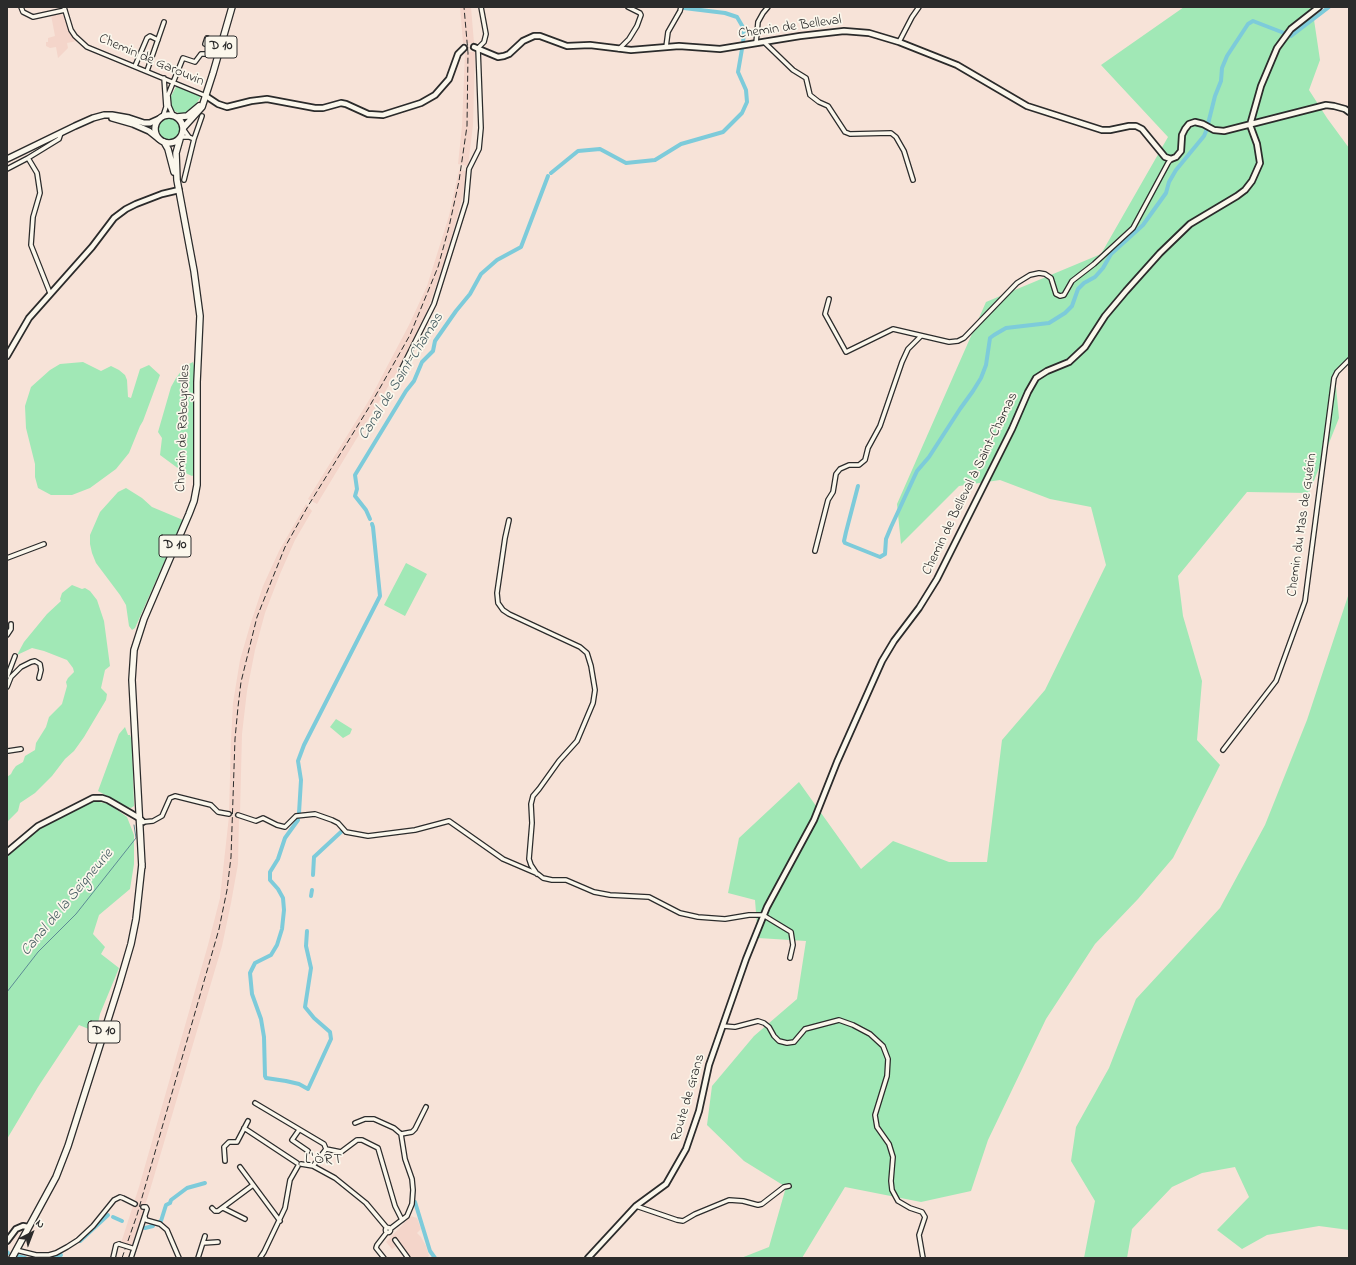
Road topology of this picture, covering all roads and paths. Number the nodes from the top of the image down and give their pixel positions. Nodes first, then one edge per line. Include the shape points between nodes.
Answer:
1 (21, 7) edge
2 (232, 7) edge
3 (481, 7) edge
4 (628, 7) edge
5 (681, 7) edge
6 (768, 7) edge
7 (919, 7) edge
8 (1319, 7) edge
9 (64, 9) edge
10 (164, 22) dead end
11 (158, 40) junction
12 (764, 42) junction
13 (899, 42) junction
14 (756, 43) junction
15 (210, 45) dead end
16 (666, 47) junction
17 (464, 48) dead end
18 (476, 48) junction
19 (619, 49) junction
20 (135, 66) junction
21 (147, 71) junction
22 (164, 78) junction
23 (173, 82) junction
24 (206, 98) junction
25 (1349, 112) edge
26 (175, 116) junction
27 (202, 116) dead end
28 (161, 117) junction
29 (93, 118) junction
30 (1250, 125) junction
31 (184, 129) junction
32 (61, 133) junction
33 (189, 137) junction
34 (180, 138) junction
35 (194, 139) junction
36 (162, 141) junction
37 (28, 158) junction
38 (1172, 158) junction
39 (7, 159) edge
40 (7, 169) edge
41 (177, 180) junction
42 (184, 180) dead end
43 (913, 180) dead end
44 (179, 190) junction
45 (50, 293) junction
46 (829, 299) dead end
47 (921, 336) junction
48 (7, 356) edge
49 (1349, 360) edge
50 (402, 370) dead end
51 (509, 520) dead end
52 (44, 544) dead end
53 (815, 551) dead end
54 (7, 558) edge
55 (11, 624) dead end
56 (7, 635) edge
57 (15, 656) dead end
58 (7, 677) edge
59 (39, 678) dead end
60 (7, 687) edge
61 (21, 749) dead end
62 (1223, 750) dead end
63 (8, 752) edge
64 (138, 762) junction
65 (229, 814) tunnel mouth
66 (238, 815) tunnel mouth
67 (140, 820) junction
68 (7, 852) edge
69 (142, 868) junction
70 (538, 874) junction
71 (763, 915) junction
72 (790, 958) dead end
73 (723, 1026) junction
74 (255, 1103) dead end
75 (426, 1107) dead end
76 (248, 1122) dead end
77 (355, 1123) dead end
78 (244, 1128) junction
79 (299, 1130) junction
80 (400, 1134) junction
81 (326, 1149) junction
82 (308, 1151) dead end
83 (225, 1161) dead end
84 (299, 1164) junction
85 (240, 1166) dead end
86 (313, 1166) junction
87 (253, 1185) junction
88 (789, 1186) dead end
89 (135, 1204) tunnel mouth
90 (636, 1206) junction
91 (143, 1207) dead end
92 (212, 1208) dead end
93 (223, 1208) junction
94 (145, 1217) junction
95 (245, 1219) dead end
96 (402, 1220) junction
97 (280, 1221) junction
98 (28, 1228) junction
99 (388, 1229) junction
100 (204, 1236) dead end
101 (395, 1240) dead end
102 (7, 1241) edge
103 (218, 1242) dead end
104 (203, 1243) junction
105 (133, 1248) junction
106 (16, 1250) junction
107 (12, 1258) edge
108 (113, 1258) edge
109 (131, 1258) edge
110 (179, 1258) edge
111 (198, 1258) edge
112 (260, 1258) edge
113 (384, 1258) edge
114 (408, 1258) edge
115 (588, 1258) edge
116 (923, 1258) edge

1 - 9 street via 23,12 33,17
2 - 24 main road, D 10
3 - 18 street via 486,34 484,42
4 - 19 street via 641,15 629,39
5 - 16 street via 668,32
6 - 14 street via 758,22
7 - 13 street
8 - 30 street via 1291,29 1277,48 1261,86
9 - 20 street, Chemin de Garouvin via 71,30 84,44
10 - 11 street
11 - 20 street via 150,36 147,38
11 - 21 street
12 - 13 street, Chemin de Belleval via 844,31 869,33
12 - 14 street, Chemin de Belleval
12 - 43 street via 793,70 806,78 810,95 828,106 844,132 891,133 896,137 904,151
13 - 38 street, Chemin de Belleval via 957,64 1027,106 1102,130 1136,126 1165,158
14 - 16 street, Chemin de Belleval via 720,49
15 - 23 street via 206,54 201,54 195,62 183,58
16 - 19 street, Chemin de Belleval via 639,51
17 - 24 street via 458,54 449,79 435,95 420,103 383,115 368,114 341,103 315,108 267,99 227,107
18 - 19 street, Chemin de Belleval via 498,57 504,56 523,41 540,36 567,46
18 - 50 street via 481,128 479,149 469,169 466,202 434,304
20 - 21 street, Chemin de Garouvin
21 - 22 street, Chemin de Garouvin
22 - 23 street, Chemin de Garouvin
22 - 28 street via 166,107
23 - 24 street, Chemin de Garouvin
23 - 26 street via 168,95 168,106
24 - 26 main road, D 10 via 191,114
24 - 31 main road, D 10
25 - 30 street via 1326,105
26 - 28 main road
26 - 31 main road
27 - 35 street
28 - 29 main road via 150,123 112,115
28 - 36 main road via 155,131
29 - 32 main road
29 - 36 main road via 122,120 149,131
30 - 38 street via 1224,131 1214,130 1195,122 1189,124 1182,135 1181,151
30 - 71 street, Chemin de Belleval à Saint-Chamas via 1260,163 1245,190 1190,224 1126,291 1084,347 1069,362 1036,378 937,579 920,608 882,661 814,820
31 - 33 street
31 - 34 main road
32 - 37 street via 59,139
32 - 39 main road
33 - 34 street
33 - 35 street
34 - 36 main road via 172,143
34 - 41 main road, Chemin de Rabeyrolles / D 10 via 176,153
35 - 42 street
36 - 41 main road, Chemin de Rabeyrolles / D 10 via 168,149
37 - 40 street
37 - 45 street via 37,173 40,193 33,217 31,245
38 - 47 street via 1133,228 1072,281 1064,295 1056,294 1051,278 1045,274 1030,275 1017,283 964,338 949,342
41 - 44 main road, Chemin de Rabeyrolles / D 10
44 - 45 street via 136,204 114,218 92,247
44 - 64 main road, Chemin de Rabeyrolles / D 10 via 200,316 197,485 194,501 144,619 134,650 132,680
45 - 48 street via 29,318
46 - 47 street via 825,314 846,352 893,329
47 - 53 street via 908,349 902,362 880,426 868,448 865,460 859,465 849,465 840,469 836,474
49 - 62 street, Chemin du Mas de Guérin via 1334,378 1304,601 1276,681
51 - 70 street via 497,594 498,603 502,610 580,647 587,653 595,690 593,703 579,736 534,796 531,804 529,859
52 - 54 street
55 - 56 street
57 - 58 street
59 - 60 street via 40,664 31,662 11,677
61 - 63 street
64 - 67 main road, Chemin de Rabeyrolles / D 10
64 - 67 main road, Chemin de Rabeyrolles / D 10
65 - 67 street via 218,812 211,805 174,796 170,798 162,816 155,820
66 - 70 street via 256,821 263,818 285,827 296,816 315,814 338,823 346,832 368,836 415,830 449,821 503,859
67 - 68 street via 106,799 93,798 38,826
67 - 69 main road, Chemin de Rabeyrolles / D 10
67 - 69 main road, Chemin de Rabeyrolles / D 10 via 144,849
69 - 98 main road, Chemin de Rabeyrolles / D 10 via 135,926 126,960 68,1146 56,1177
70 - 71 street via 543,878 572,882 594,892 649,897 680,913 698,917 725,919
71 - 72 street via 791,932 793,945
71 - 73 street, Route de Grans
73 - 90 street, Route de Grans via 709,1065 699,1111 686,1149 666,1184
73 - 116 street via 735,1027 758,1021 769,1027 779,1041 787,1043 794,1042 809,1028 838,1020 870,1034 883,1046 888,1059 887,1076 875,1115 877,1127 889,1144 893,1157 892,1190 898,1201 922,1212 925,1217 919,1235
74 - 79 street
75 - 80 street via 416,1129
76 - 78 street
77 - 80 street via 365,1118 374,1119 394,1128
78 - 83 street via 236,1142 229,1142 224,1147
78 - 84 street
79 - 81 street via 322,1142
79 - 82 street via 292,1140
80 - 96 street via 413,1190 412,1204 407,1216
81 - 86 street
81 - 96 street via 341,1152 357,1140 378,1148 395,1206
84 - 86 street
84 - 97 street via 290,1180
85 - 87 street
86 - 99 street via 335,1178 357,1195
87 - 93 street
87 - 97 street
88 - 90 street via 762,1204 729,1200 683,1221
89 - 106 street via 123,1198 114,1200 78,1240 56,1253 36,1255
90 - 115 street, Route de Grans
91 - 94 street via 147,1209
92 - 93 street via 215,1211
93 - 95 street
94 - 105 street
94 - 110 street via 146,1220 160,1224 167,1230
96 - 99 street
97 - 112 street
98 - 102 street via 23,1226 16,1229
98 - 106 main road, D 10
99 - 113 street via 376,1248
100 - 104 street
101 - 114 street
103 - 104 street
104 - 111 street
105 - 108 street, bridge via 116,1245
105 - 109 street
106 - 107 main road, D 10

